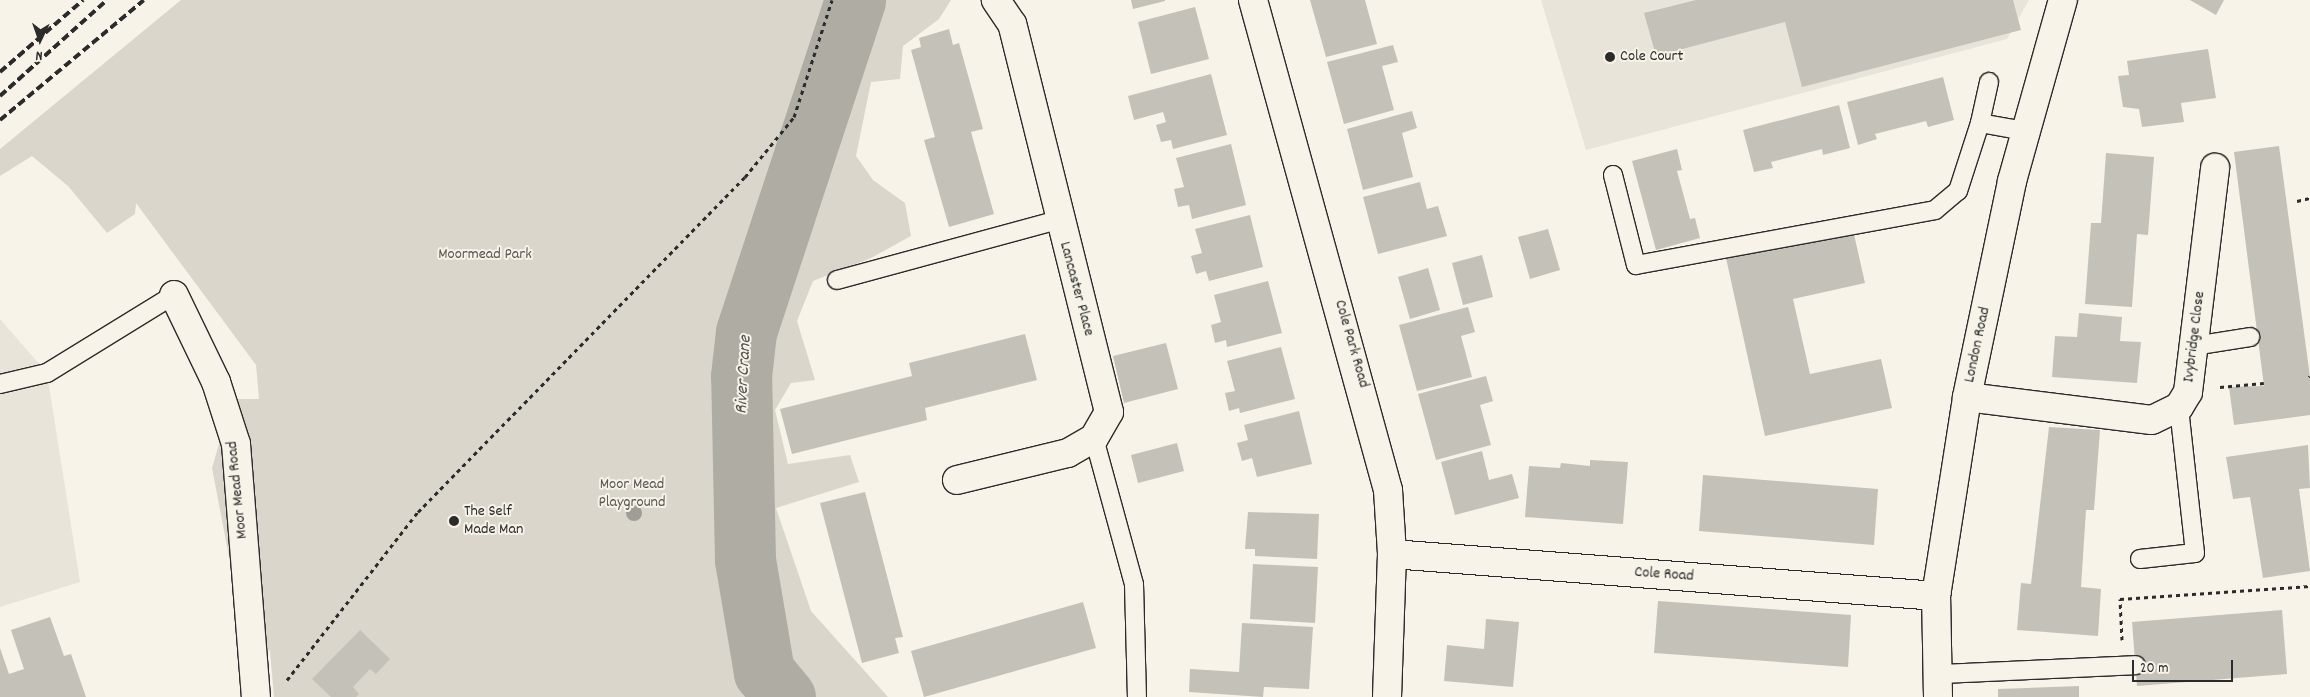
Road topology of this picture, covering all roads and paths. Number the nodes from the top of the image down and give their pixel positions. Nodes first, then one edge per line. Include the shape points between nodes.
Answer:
1 (832, 0) edge
2 (996, 0) edge
3 (1253, 0) edge
4 (2063, 0) edge
5 (1989, 82) dead end
6 (1980, 123) junction
7 (2025, 131) junction
8 (2215, 168) dead end
9 (1613, 175) dead end
10 (2310, 198) edge
11 (2298, 201) dead end
12 (1058, 220) junction
13 (837, 280) dead end
14 (174, 295) joint
15 (2250, 337) dead end
16 (2194, 346) junction
17 (2264, 383) dead end
18 (0, 384) edge
19 (1967, 397) junction
20 (2184, 400) junction
21 (1094, 438) junction
22 (957, 480) dead end
23 (1392, 554) junction
24 (2140, 559) dead end
25 (2310, 586) edge
26 (1936, 596) junction
27 (2122, 649) dead end
28 (2136, 665) dead end
29 (1939, 685) edge
30 (268, 693) edge
31 (1136, 697) edge
32 (1387, 697) edge

1 - 30 path via 794,117 745,177 418,512
2 - 12 street, Lancaster Place via 1012,24
3 - 23 street, Cole Park Road via 1372,419 1388,490
4 - 7 street, London Road
5 - 6 lane
6 - 7 lane
6 - 9 lane via 1958,191 1935,210 1636,265
7 - 19 street, London Road
8 - 16 street, Ivybridge Close
10 - 11 path
12 - 13 lane
12 - 21 street, Lancaster Place via 1108,412
14 - 18 lane via 47,373
14 - 30 street, Moor Mead Road via 216,382 236,444
15 - 16 lane
16 - 20 street, Ivybridge Close
17 - 20 path
19 - 20 street via 2152,420
19 - 26 street, London Road
20 - 24 lane via 2195,553
21 - 22 street via 1068,453
21 - 31 lane via 1134,584
23 - 26 street, Cole Road
23 - 32 street, Cole Park Road
25 - 27 path via 2120,599
26 - 29 street, London Road
28 - 29 lane

